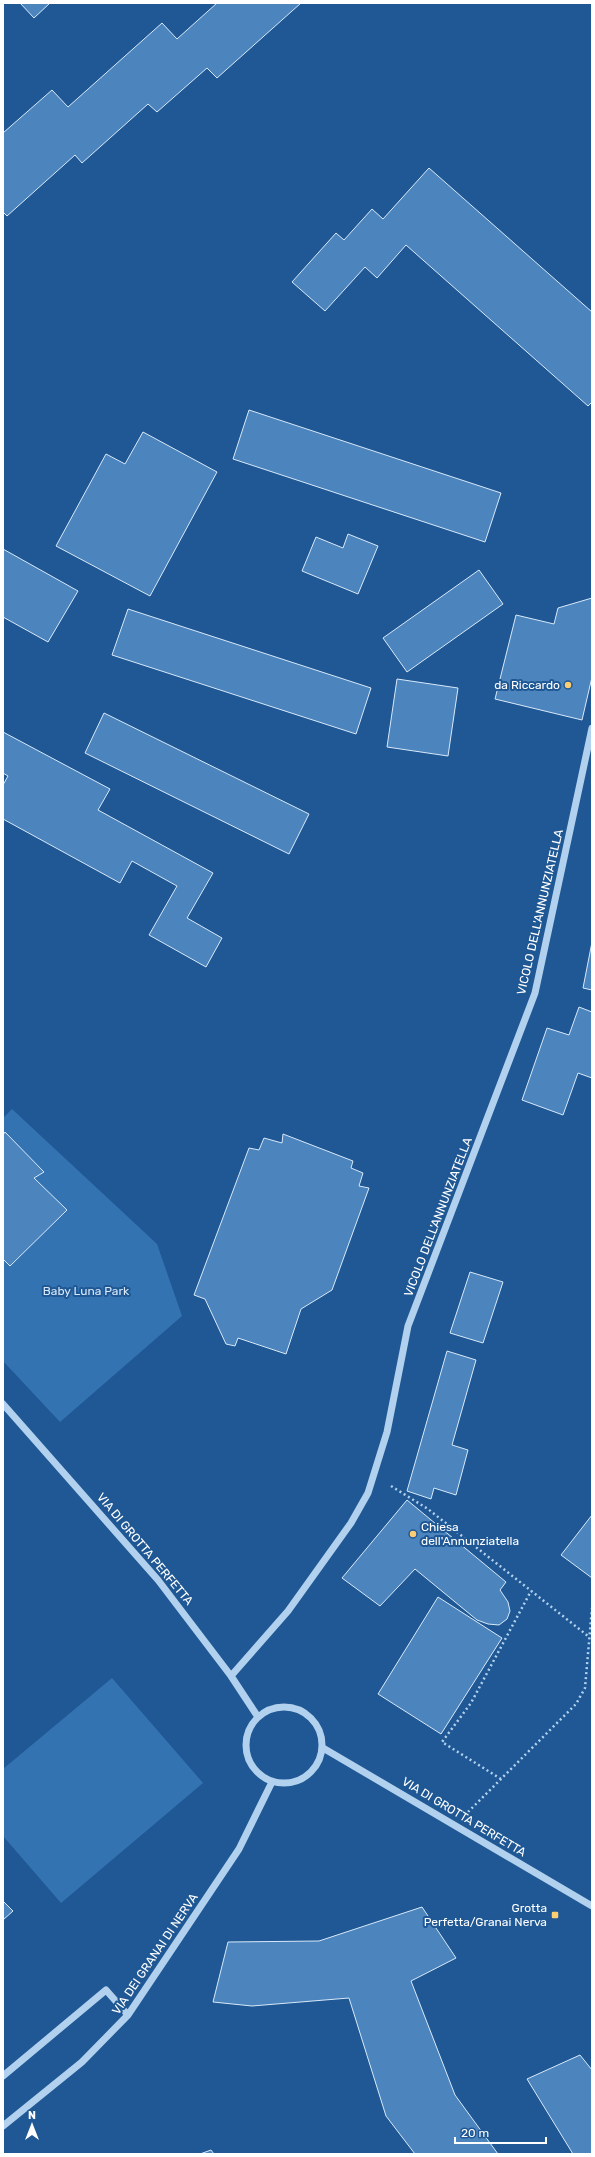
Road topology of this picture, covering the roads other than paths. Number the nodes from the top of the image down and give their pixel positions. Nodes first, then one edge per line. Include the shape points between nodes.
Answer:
1 (592, 728) edge
2 (3, 1404) edge
3 (231, 1676) junction
4 (258, 1717) junction
5 (323, 1748) junction
6 (272, 1782) junction
7 (592, 1906) edge
8 (128, 2015) junction
9 (3, 2076) edge
10 (3, 2126) edge

1 - 3 street, VICOLO DELL'ANNUNZIATELLA via 535,993 408,1326 387,1432 368,1493 351,1523 288,1611
2 - 3 street, VIA DI GROTTA PERFETTA via 158,1580
3 - 4 street, VIA DI GROTTA PERFETTA
4 - 5 street via 275,1708 286,1706 304,1712 318,1726
4 - 6 street via 248,1732 247,1759 258,1774
5 - 6 street via 315,1769 301,1780 284,1784
5 - 7 street, VIA DI GROTTA PERFETTA
6 - 8 street, VIA DEI GRANAI DI NERVA via 240,1849
8 - 9 street via 106,1990
8 - 10 street, VIA DEI GRANAI DI NERVA via 77,2066

